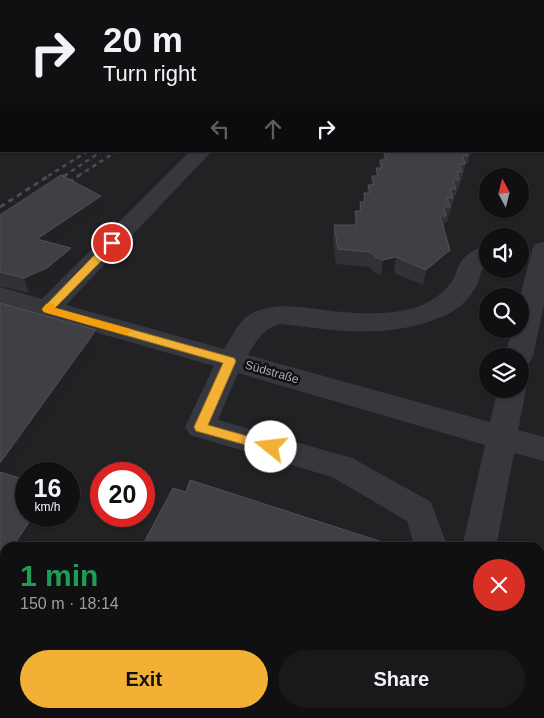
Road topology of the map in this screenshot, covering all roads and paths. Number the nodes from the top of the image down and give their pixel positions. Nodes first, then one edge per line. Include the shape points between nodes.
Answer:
1 (201, 152) edge
2 (536, 253) edge
3 (479, 258) edge
4 (0, 296) edge
5 (48, 309) junction
6 (520, 348) edge
7 (230, 361) junction
8 (510, 398) edge
9 (501, 437) junction
10 (544, 449) edge
11 (430, 542) edge
12 (480, 542) edge

1 - 5 street
2 - 6 street
3 - 7 street via 450,301 431,312 404,320 376,323 281,315 252,327
4 - 5 street, Südstraße
5 - 7 street, Südstraße
7 - 9 street, Südstraße
7 - 11 street via 200,427 341,467 420,512
8 - 9 street
9 - 10 street, Südstraße
9 - 12 street

